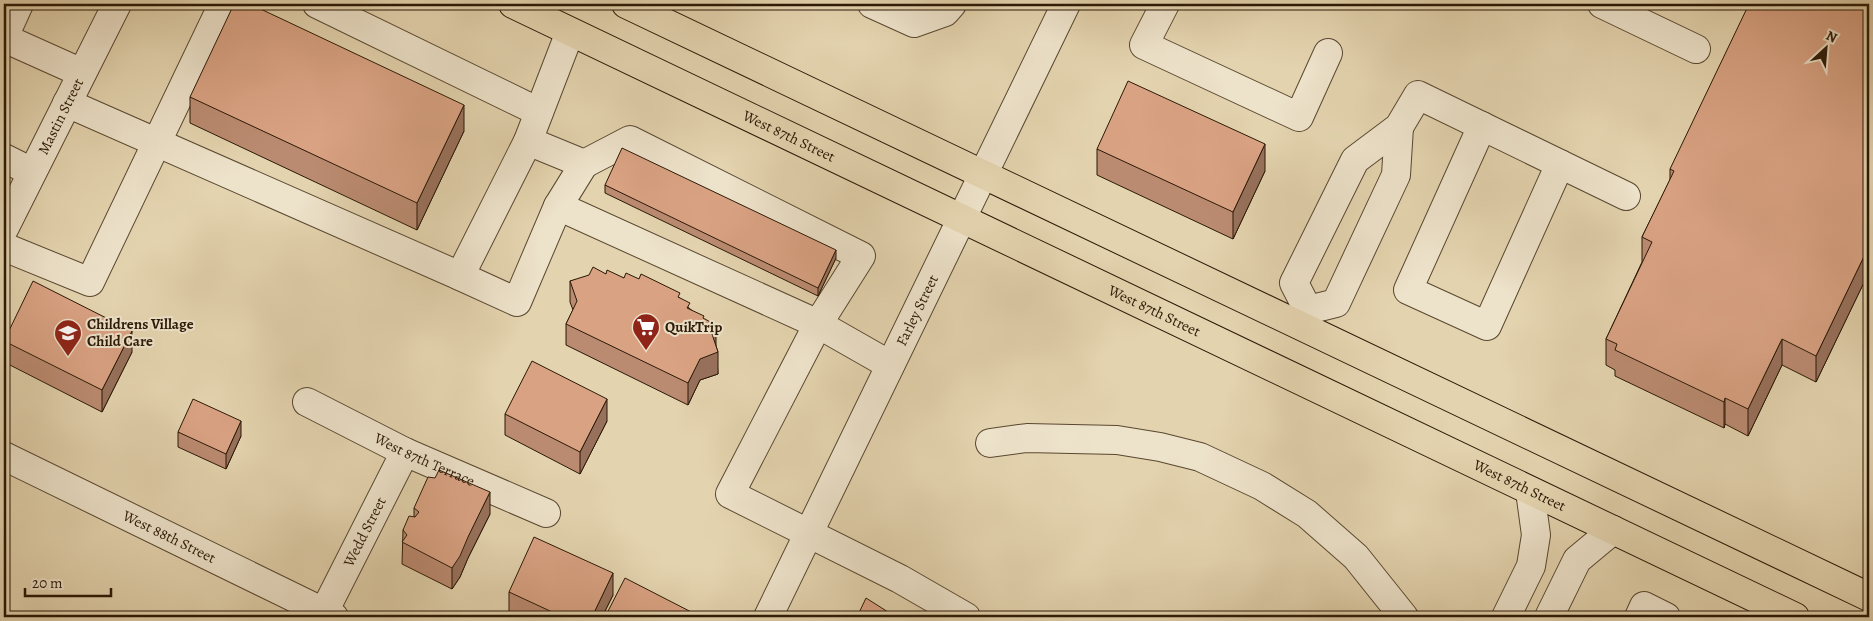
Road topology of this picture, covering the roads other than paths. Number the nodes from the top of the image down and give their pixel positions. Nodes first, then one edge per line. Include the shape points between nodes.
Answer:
1 (19, 4) edge
2 (117, 4) edge
3 (223, 4) edge
4 (318, 4) edge
5 (514, 4) edge
6 (626, 4) edge
7 (872, 4) edge
8 (952, 4) edge
9 (1066, 4) edge
10 (1165, 4) edge
11 (1602, 4) edge
12 (570, 32) junction
13 (4, 38) edge
14 (1696, 49) dead end
15 (1328, 53) dead end
16 (82, 73) junction
17 (67, 103) junction
18 (539, 112) junction
19 (1482, 126) junction
20 (1399, 127) junction
21 (158, 142) junction
22 (528, 142) junction
23 (4, 158) edge
24 (584, 164) junction
25 (1560, 164) junction
26 (32, 172) junction
27 (983, 174) junction
28 (1626, 196) dead end
29 (558, 206) junction
30 (962, 219) junction
31 (4, 229) edge
32 (4, 246) edge
33 (460, 276) junction
34 (1304, 318) junction
35 (818, 324) junction
36 (890, 365) junction
37 (307, 402) dead end
38 (990, 443) dead end
39 (405, 452) junction
40 (4, 456) edge
41 (1530, 491) junction
42 (546, 513) dead end
43 (1613, 530) junction
44 (809, 533) junction
45 (1869, 597) edge
46 (329, 615) edge
47 (768, 617) edge
48 (966, 617) edge
49 (1404, 617) edge
50 (1506, 617) edge
51 (1549, 617) edge
52 (1639, 617) edge
53 (1666, 617) edge
54 (1795, 617) edge

1 - 13 street
2 - 16 street, Mastin Street
3 - 21 street
4 - 18 street
5 - 12 main road, West 87th Street
6 - 27 main road
7 - 8 street via 914,23 945,12
9 - 27 street, Farley Street
10 - 15 street via 1144,45 1299,117
11 - 14 street
12 - 18 street
12 - 30 main road, West 87th Street
13 - 16 street
16 - 17 street, Mastin Street
17 - 21 street
17 - 26 street, Mastin Street
18 - 22 street
19 - 20 street via 1418,95
19 - 25 street
19 - 25 street via 1408,290 1487,326
20 - 34 street via 1396,175 1336,303
20 - 34 street via 1355,160 1342,186 1294,283
21 - 32 street via 90,282
21 - 33 street
22 - 24 street
22 - 33 street
23 - 26 street
24 - 29 street
24 - 35 street via 630,140 861,256
25 - 28 street
26 - 31 street, Mastin Street
27 - 30 street, Farley Street
27 - 34 main road
29 - 33 street via 516,302
29 - 35 street
30 - 36 street, Farley Street
30 - 41 main road, West 87th Street
34 - 45 main road
35 - 36 street
35 - 44 street via 730,494
36 - 44 street, Farley Street
37 - 39 street, West 87th Terrace
38 - 49 street via 1027,438 1117,440 1200,456 1262,486 1307,514 1356,557
39 - 42 street, West 87th Terrace
39 - 46 street, Wedd Street
40 - 46 street, West 88th Street
41 - 43 main road, West 87th Street
41 - 50 street via 1536,535 1531,566
43 - 51 street via 1577,560
43 - 54 main road, West 87th Street
44 - 47 street, Farley Street
44 - 48 street
52 - 53 street via 1644,606

